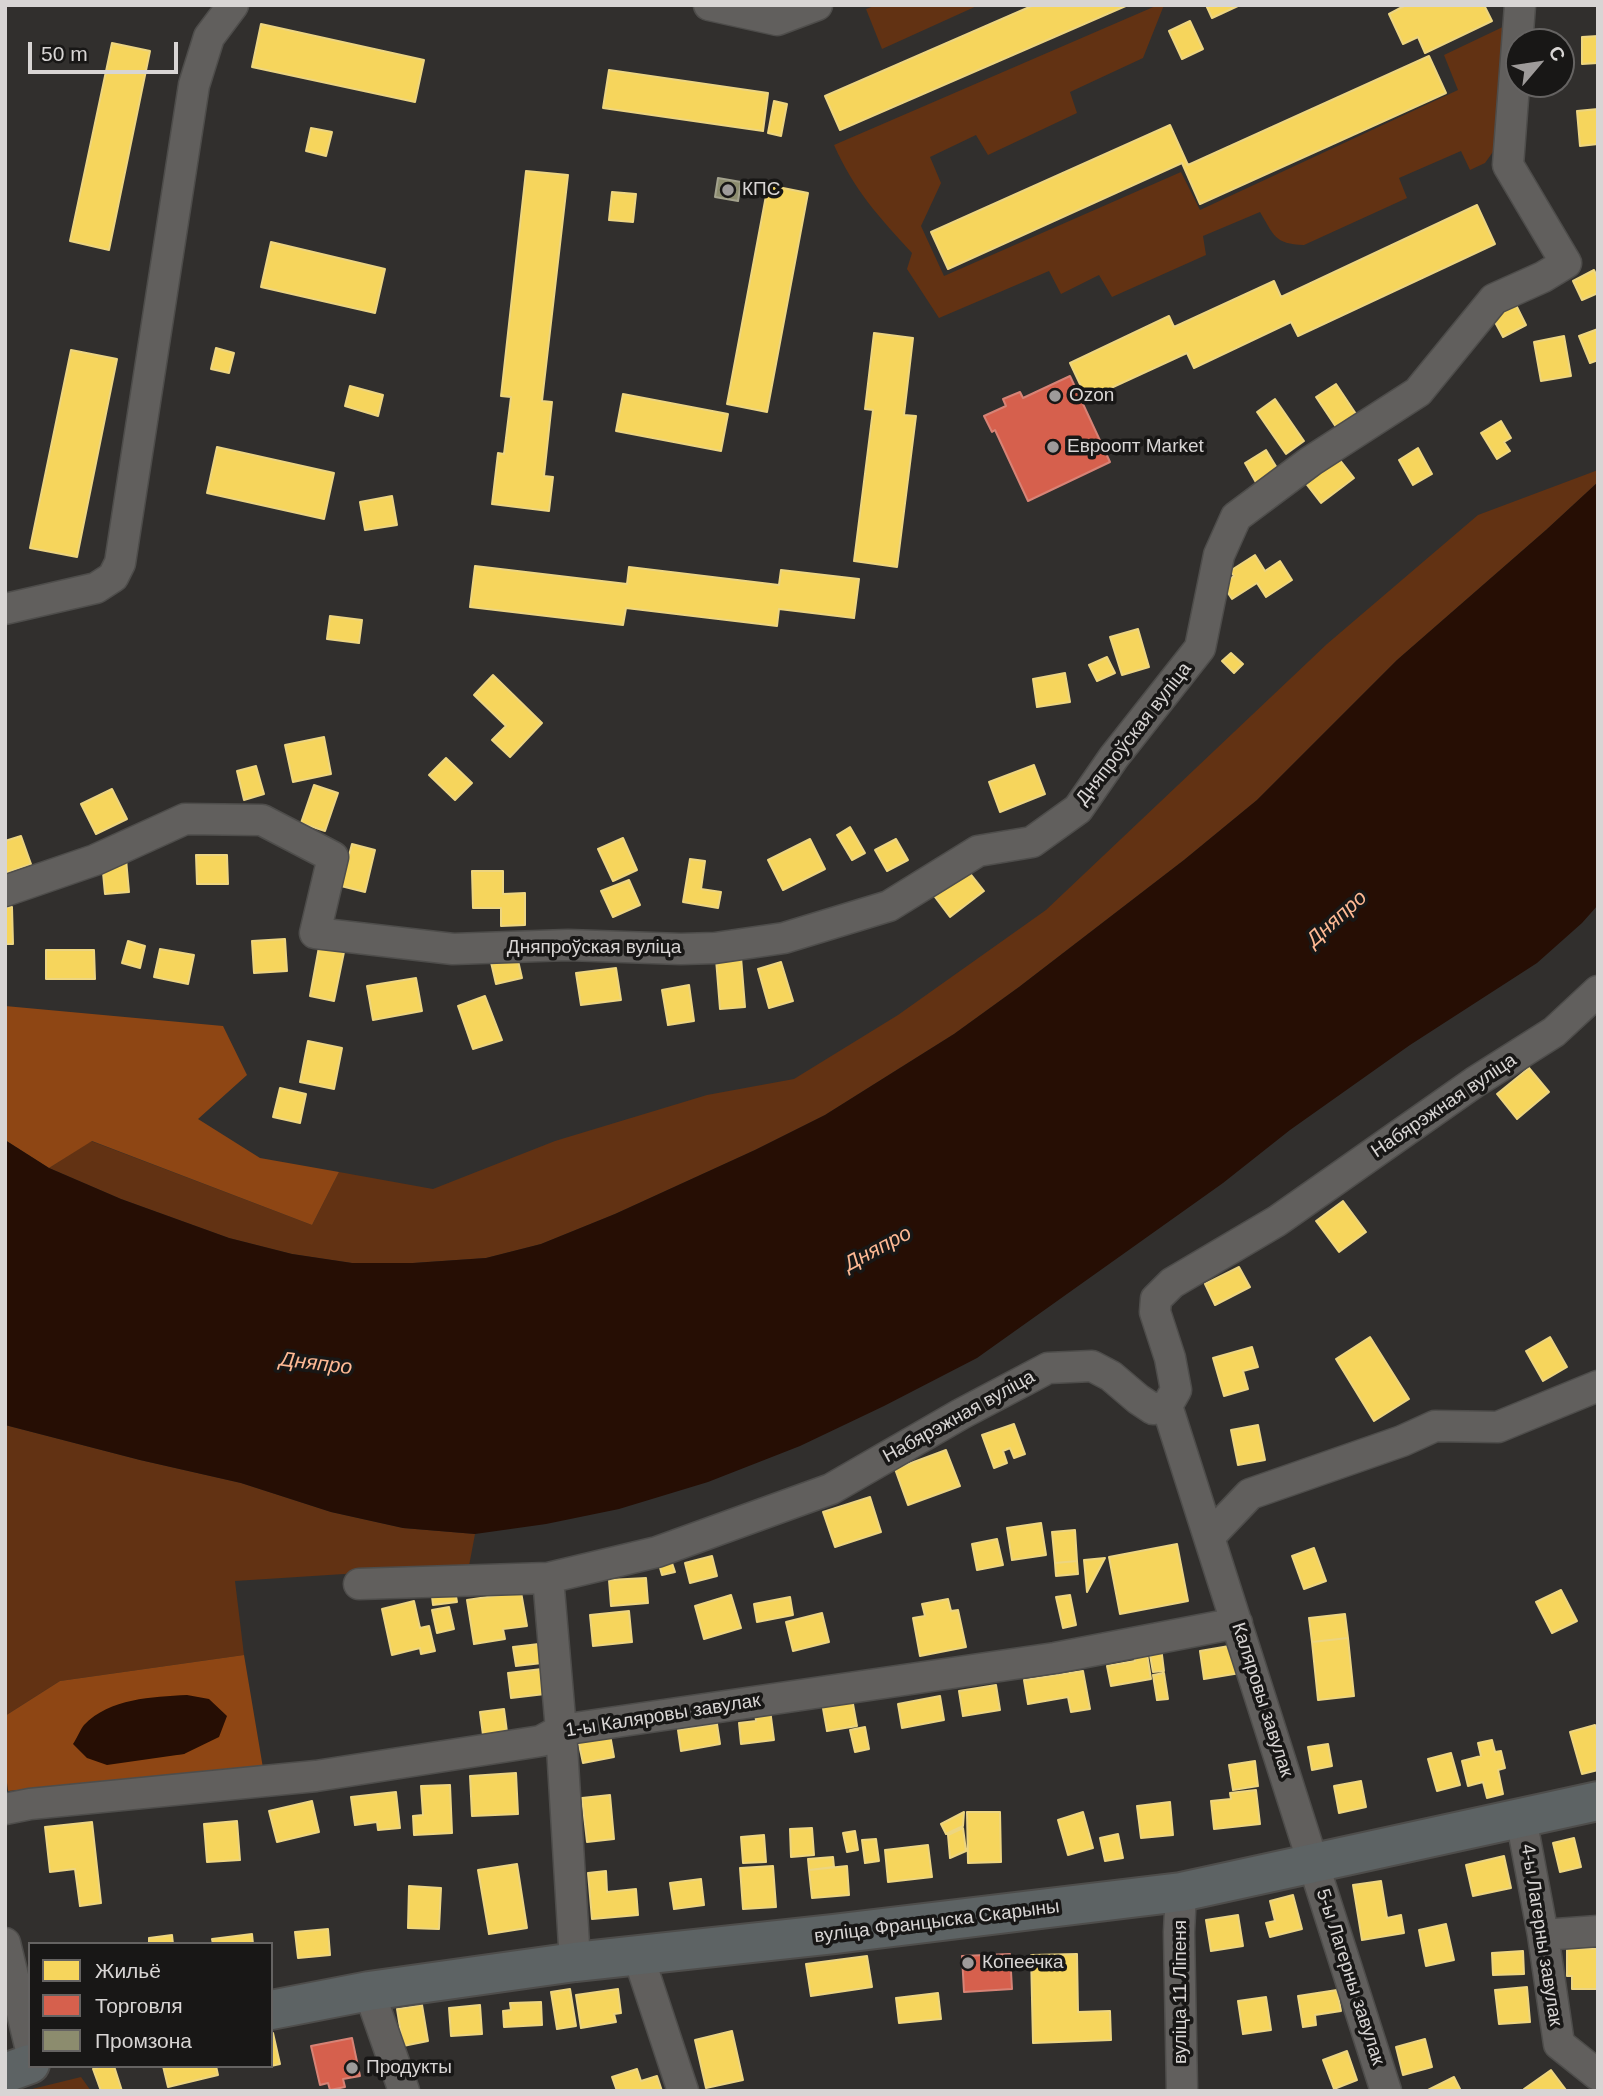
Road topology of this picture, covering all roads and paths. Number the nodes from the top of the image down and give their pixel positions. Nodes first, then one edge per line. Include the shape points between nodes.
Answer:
1 (233, 5) edge
2 (709, 5) edge
3 (817, 5) edge
4 (1520, 5) edge
5 (5, 609) edge
6 (5, 891) edge
7 (1598, 991) edge
8 (1598, 1386) edge
9 (1167, 1406) junction
10 (1209, 1537) junction
11 (548, 1578) junction
12 (359, 1584) dead end
13 (1237, 1623) junction
14 (561, 1730) junction
15 (1598, 1801) edge
16 (5, 1809) edge
17 (1521, 1818) junction
18 (1313, 1865) junction
19 (1181, 1892) junction
20 (1598, 1931) edge
21 (1543, 1935) junction
22 (5, 1943) edge
23 (638, 1955) junction
24 (575, 1962) junction
25 (369, 1991) junction
26 (273, 2010) edge
27 (28, 2038) edge
28 (28, 2065) edge
29 (5, 2073) edge
30 (1598, 2075) edge
31 (404, 2091) edge
32 (683, 2091) edge
33 (1182, 2091) edge
34 (1386, 2091) edge

1 - 5 street via 209,37 194,85 120,563 113,577 96,588
2 - 3 street via 777,20
4 - 6 street, Дняпроўская вуліца via 1508,165 1566,263 1494,299 1418,392 1311,461 1236,517 1219,555 1200,648 1078,809 1032,842 978,851 889,906 783,938 715,948 568,945 453,949 315,933 333,857 262,820 185,819 94,860
7 - 9 street, Набярэжная вуліца via 1554,1032 1277,1220 1172,1283 1156,1299 1176,1390
8 - 10 street via 1498,1427 1435,1426 1250,1494
9 - 10 street, Каляровы завулак
9 - 11 street, Набярэжная вуліца via 1153,1409 1092,1366 1048,1368 831,1489 657,1552
10 - 13 street, Каляровы завулак
11 - 12 street, Набярэжная вуліца
11 - 14 street
13 - 14 street, 1-ы Каляровы завулак via 1055,1658
13 - 18 street, Каляровы завулак
14 - 16 street, 1-ы Каляровы завулак via 541,1741 316,1776
14 - 24 street
15 - 17 main road, вуліца Францыска Скарыны
17 - 18 main road, вуліца Францыска Скарыны
17 - 21 street, 4-ы Лагерны завулак
18 - 19 main road, вуліца Францыска Скарыны
18 - 34 street, 5-ы Лагерны завулак
19 - 23 main road, вуліца Францыска Скарыны
19 - 33 street, вуліца 11 Ліпеня
20 - 21 street
21 - 30 street, 4-ы Лагерны завулак via 1559,2044
22 - 27 street
23 - 24 main road, вуліца Францыска Скарыны
23 - 32 street
24 - 25 main road, вуліца Францыска Скарыны
25 - 26 main road, вуліца Францыска Скарыны
25 - 31 street
28 - 29 main road

